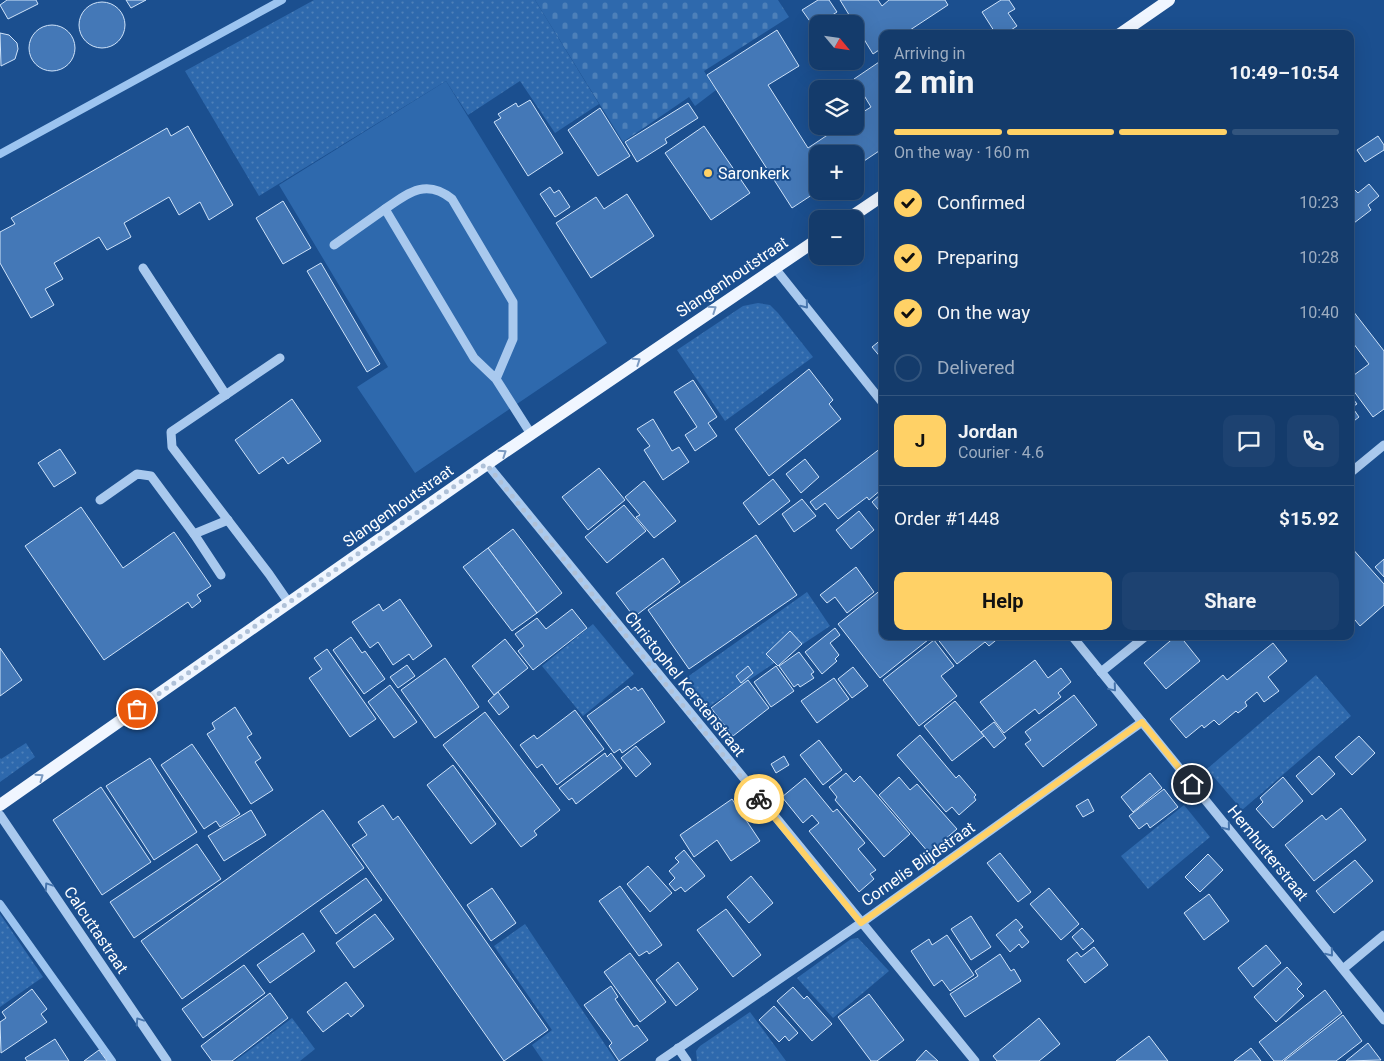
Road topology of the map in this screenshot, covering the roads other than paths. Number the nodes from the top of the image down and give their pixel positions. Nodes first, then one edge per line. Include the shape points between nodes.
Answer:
1 (1167, 1) edge
2 (1126, 30) edge
3 (879, 198) edge
4 (385, 209) junction
5 (861, 210) edge
6 (334, 245) dead end
7 (809, 245) edge
8 (774, 267) junction
9 (143, 268) dead end
10 (280, 358) dead end
11 (496, 379) junction
12 (226, 395) junction
13 (879, 398) edge
14 (532, 434) junction
15 (1384, 445) edge
16 (486, 464) junction
17 (1354, 470) edge
18 (100, 500) dead end
19 (228, 520) junction
20 (194, 534) junction
21 (221, 575) dead end
22 (288, 603) junction
23 (1075, 640) edge
24 (1141, 640) edge
25 (1101, 672) junction
26 (1142, 722) junction
27 (0, 804) edge
28 (0, 815) edge
29 (861, 923) junction
30 (1384, 935) edge
31 (1343, 969) junction
32 (1384, 1020) edge
33 (678, 1048) junction
34 (167, 1061) edge
35 (660, 1061) edge
36 (687, 1061) edge
37 (975, 1061) edge

1 - 2 main road
3 - 5 main road
4 - 6 street
4 - 11 street via 474,358
4 - 11 street via 414,191 428,188 442,191 452,199 513,302 513,339
7 - 8 main road, Slangenhoutstraat
8 -> 13 street
14 -> 8 main road, Slangenhoutstraat
9 - 12 street
10 - 12 street
11 - 14 street
12 - 19 street via 171,432 172,447
16 -> 14 main road, Slangenhoutstraat
15 - 17 street
16 - 22 main road, Slangenhoutstraat
16 - 29 street, Christophel Kerstenstraat
18 - 20 street via 137,474 151,476
19 - 20 street
19 - 22 street
20 - 21 street
27 -> 22 main road, Slangenhoutstraat
23 - 25 street, Hernhutterstraat
24 - 25 street
25 -> 26 street, Hernhutterstraat
26 - 29 street, Cornelis Blijdstraat
26 -> 31 street, Hernhutterstraat
34 -> 28 street, Calcuttastraat
29 - 33 street, Cornelis Blijdstraat
29 - 37 street, Christophel Kerstenstraat
30 - 31 street
31 - 32 street, Hernhutterstraat
33 - 35 street, Cornelis Blijdstraat
33 - 36 street

